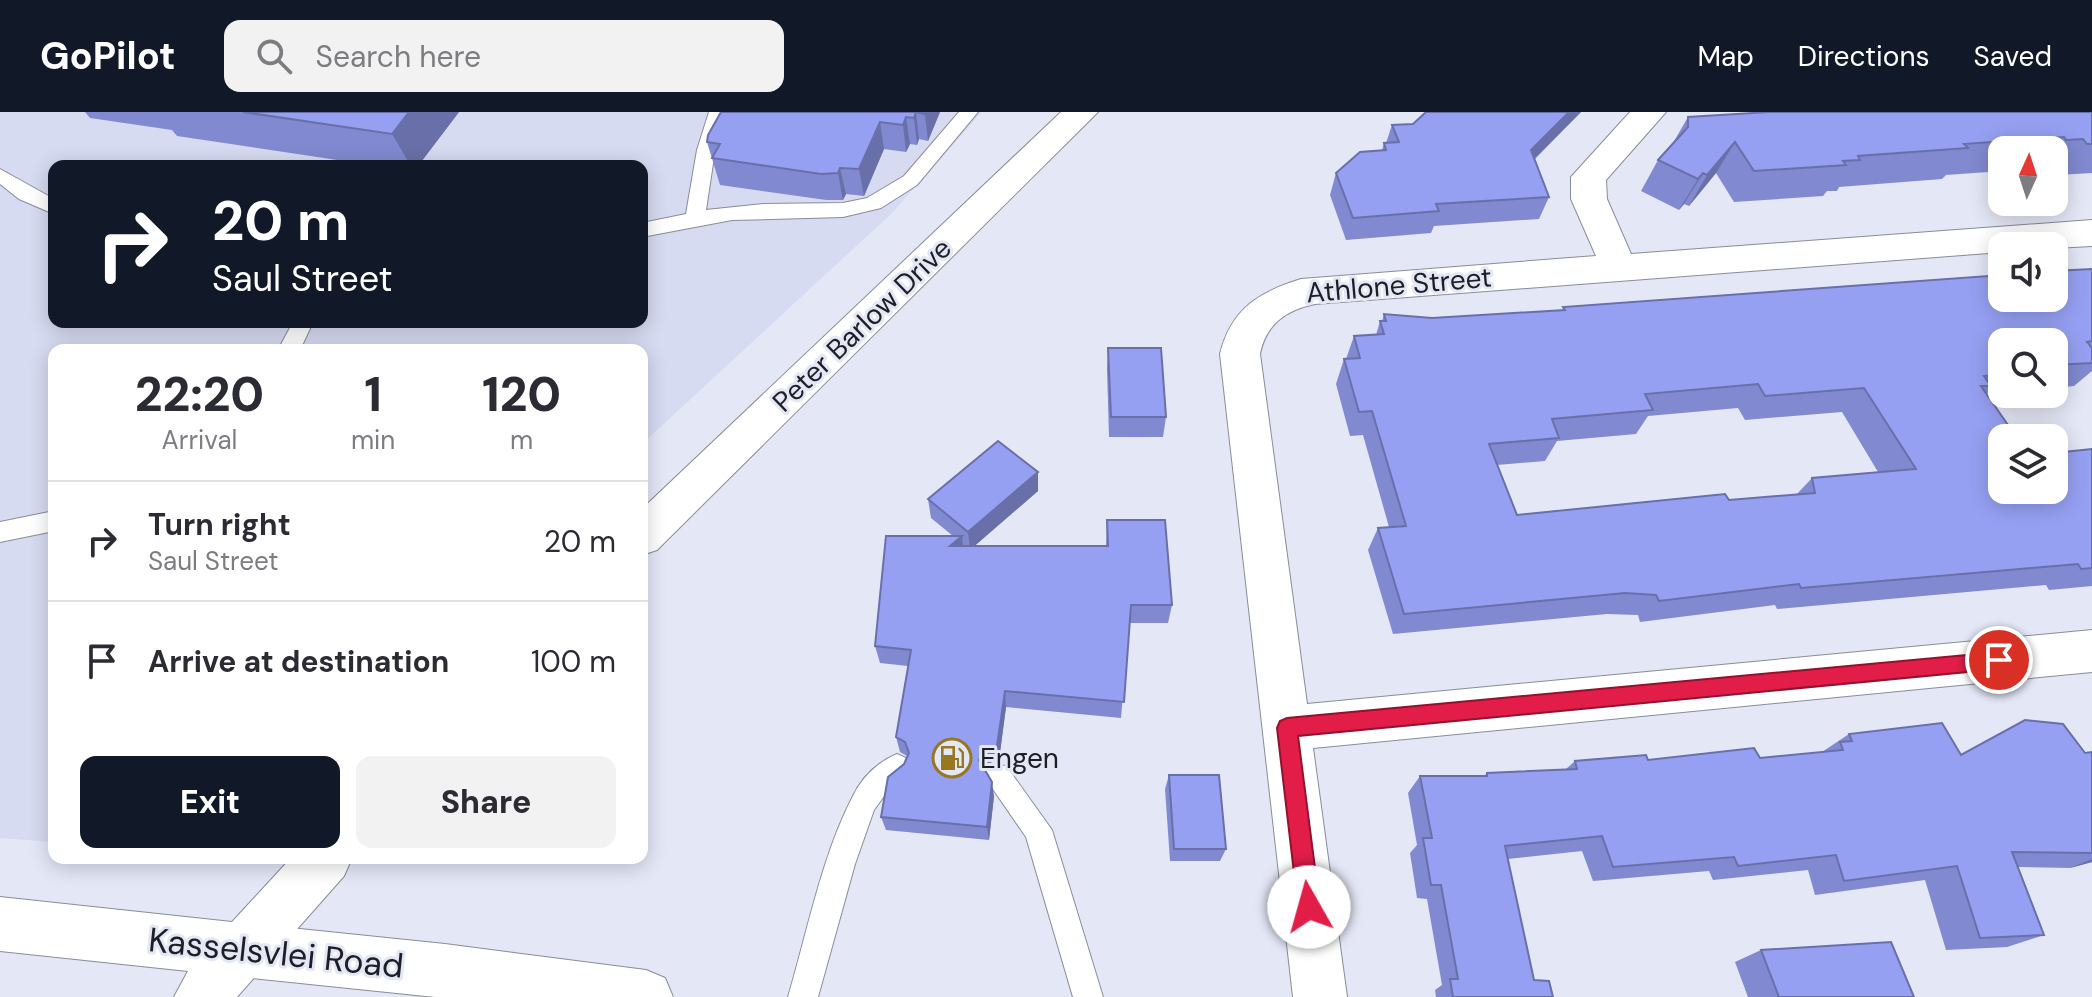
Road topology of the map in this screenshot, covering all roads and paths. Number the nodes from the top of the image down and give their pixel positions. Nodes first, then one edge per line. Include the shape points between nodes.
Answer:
1 (718, 112) edge
2 (969, 112) edge
3 (1081, 112) edge
4 (1649, 112) edge
5 (0, 175) edge
6 (48, 204) edge
7 (695, 217) junction
8 (648, 229) edge
9 (2092, 233) edge
10 (1619, 267) junction
11 (48, 522) edge
12 (648, 531) edge
13 (0, 532) edge
14 (2092, 651) edge
15 (1287, 728) junction
16 (897, 767) edge
17 (997, 776) dead end
18 (321, 864) edge
19 (0, 924) edge
20 (242, 950) junction
21 (201, 997) edge
22 (646, 997) edge
23 (803, 997) edge
24 (1088, 997) edge
25 (1320, 997) edge

1 - 7 lane
2 - 7 lane via 906,182 866,207
3 - 12 street, Peter Barlow Drive
4 - 10 street via 1588,177 1589,199
5 - 6 lane
7 - 8 lane
9 - 10 street, Athlone Street
10 - 15 street, Athlone Street via 1315,290 1267,306 1247,328 1240,354
11 - 13 lane
14 - 15 street
15 - 25 street, Athlone Street
16 - 23 lane via 863,803
17 - 24 lane via 1038,830
18 - 20 street
19 - 20 street, Kasselsvlei Road
20 - 21 street
20 - 22 street, Kasselsvlei Road

